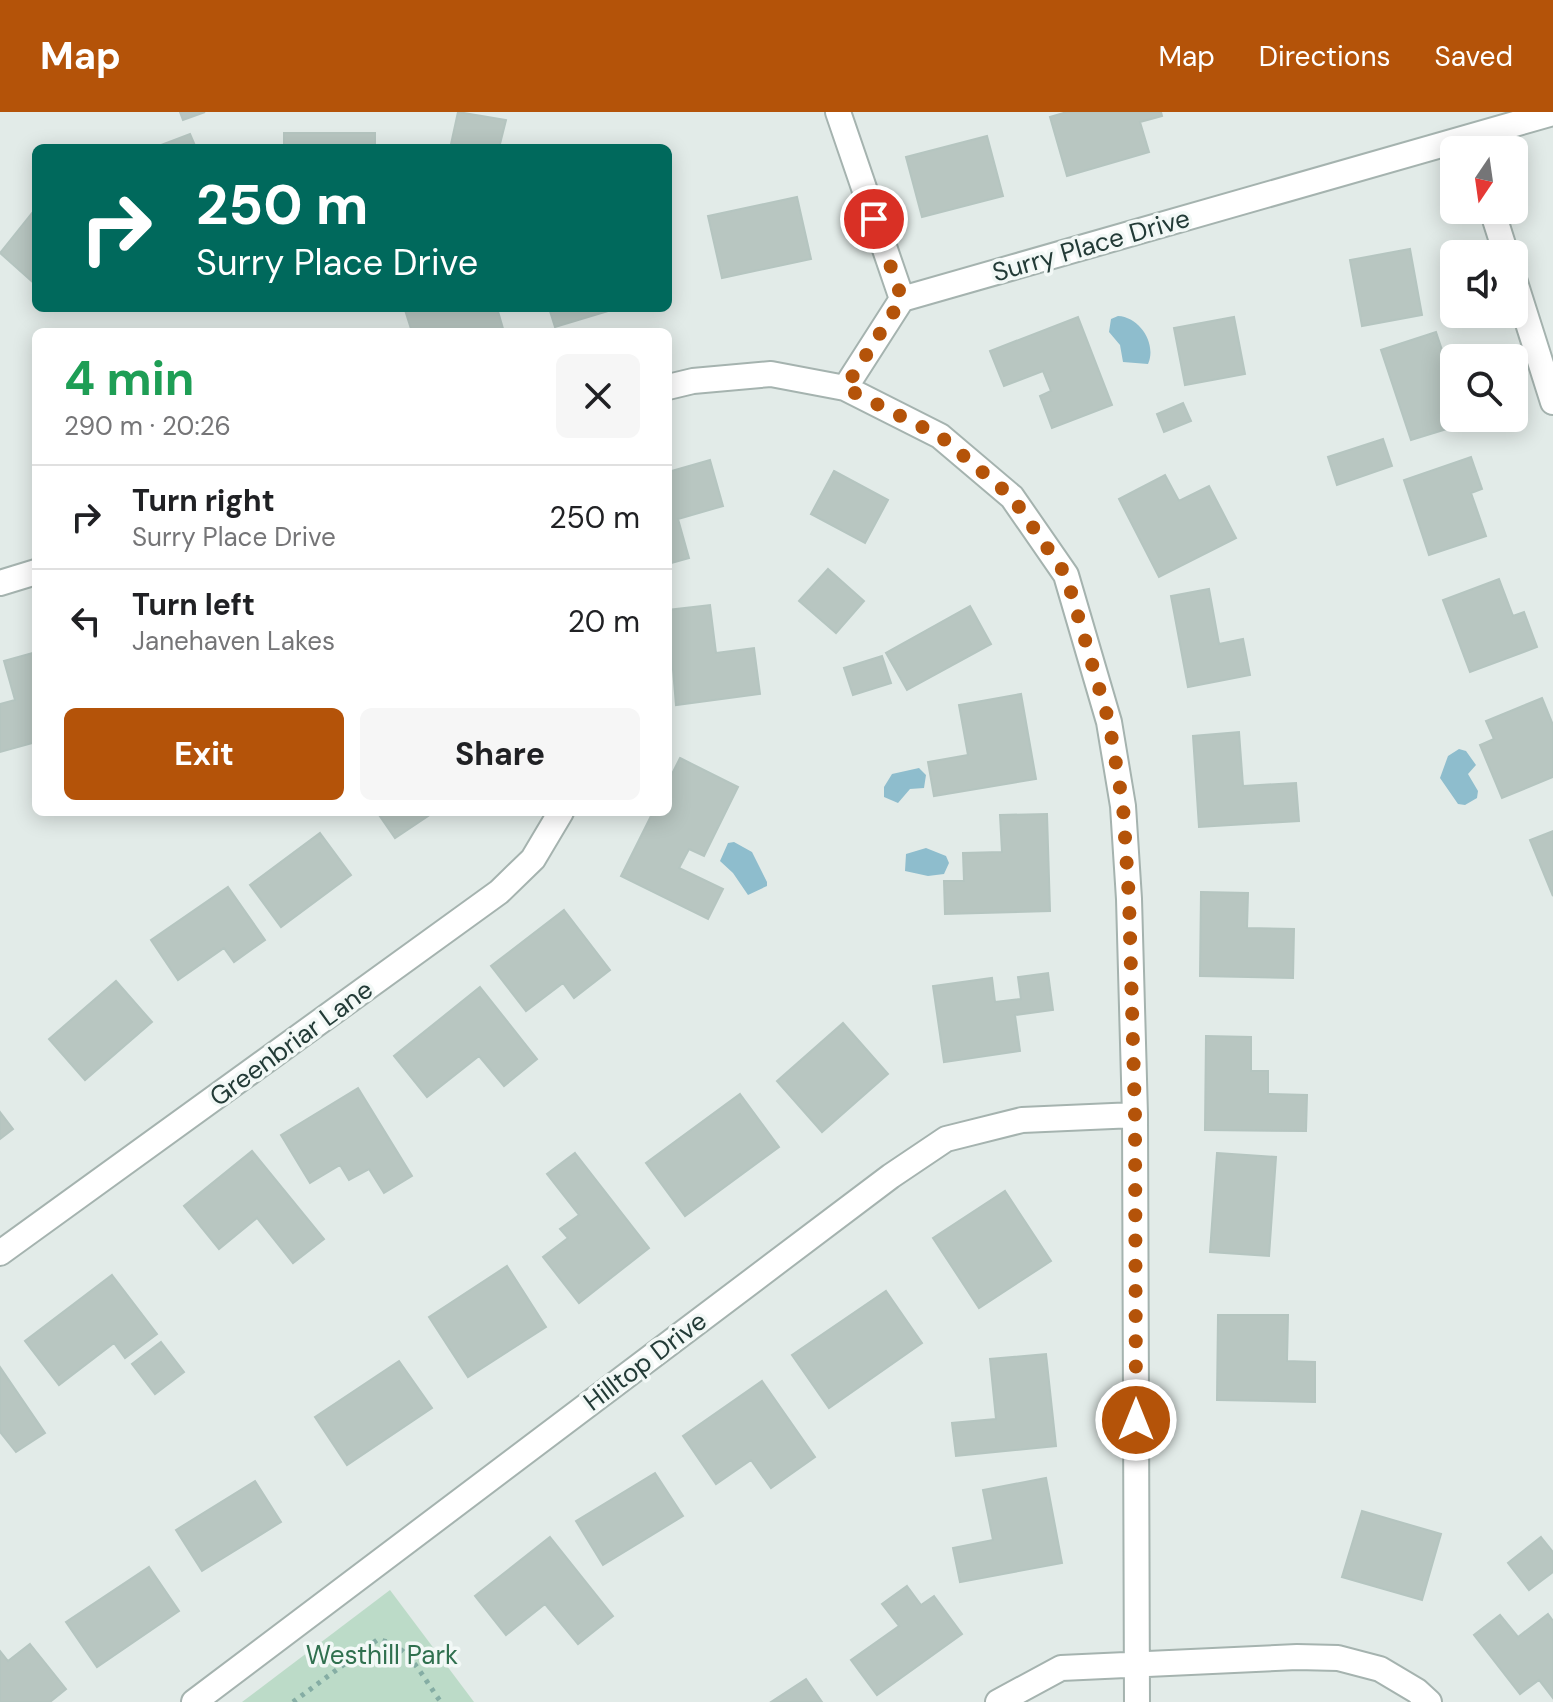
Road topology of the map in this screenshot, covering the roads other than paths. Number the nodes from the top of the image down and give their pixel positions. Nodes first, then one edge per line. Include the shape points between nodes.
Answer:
1 (838, 112) edge
2 (1553, 113) edge
3 (1492, 136) edge
4 (1440, 152) edge
5 (902, 299) junction
6 (1528, 323) edge
7 (672, 386) edge
8 (845, 388) junction
9 (1553, 402) edge
10 (32, 573) edge
11 (0, 583) edge
12 (559, 816) edge
13 (1135, 1115) junction
14 (0, 1253) edge
15 (1136, 1665) junction
16 (194, 1702) edge
17 (998, 1702) edge
18 (1137, 1702) edge
19 (1429, 1702) edge

1 - 5 street
2 - 3 street, Surry Place Drive
4 - 5 street, Surry Place Drive
5 - 8 street
6 - 9 street
7 - 8 street via 771,374
8 - 13 street via 940,436 1012,497 1066,575 1109,722 1123,806
10 - 11 street
12 - 14 street, Greenbriar Lane via 533,859 499,892
13 - 15 street
13 - 16 street, Hilltop Drive via 1022,1120 946,1139
15 - 17 street via 1061,1668
15 - 18 street
15 - 19 street via 1338,1658 1380,1669

